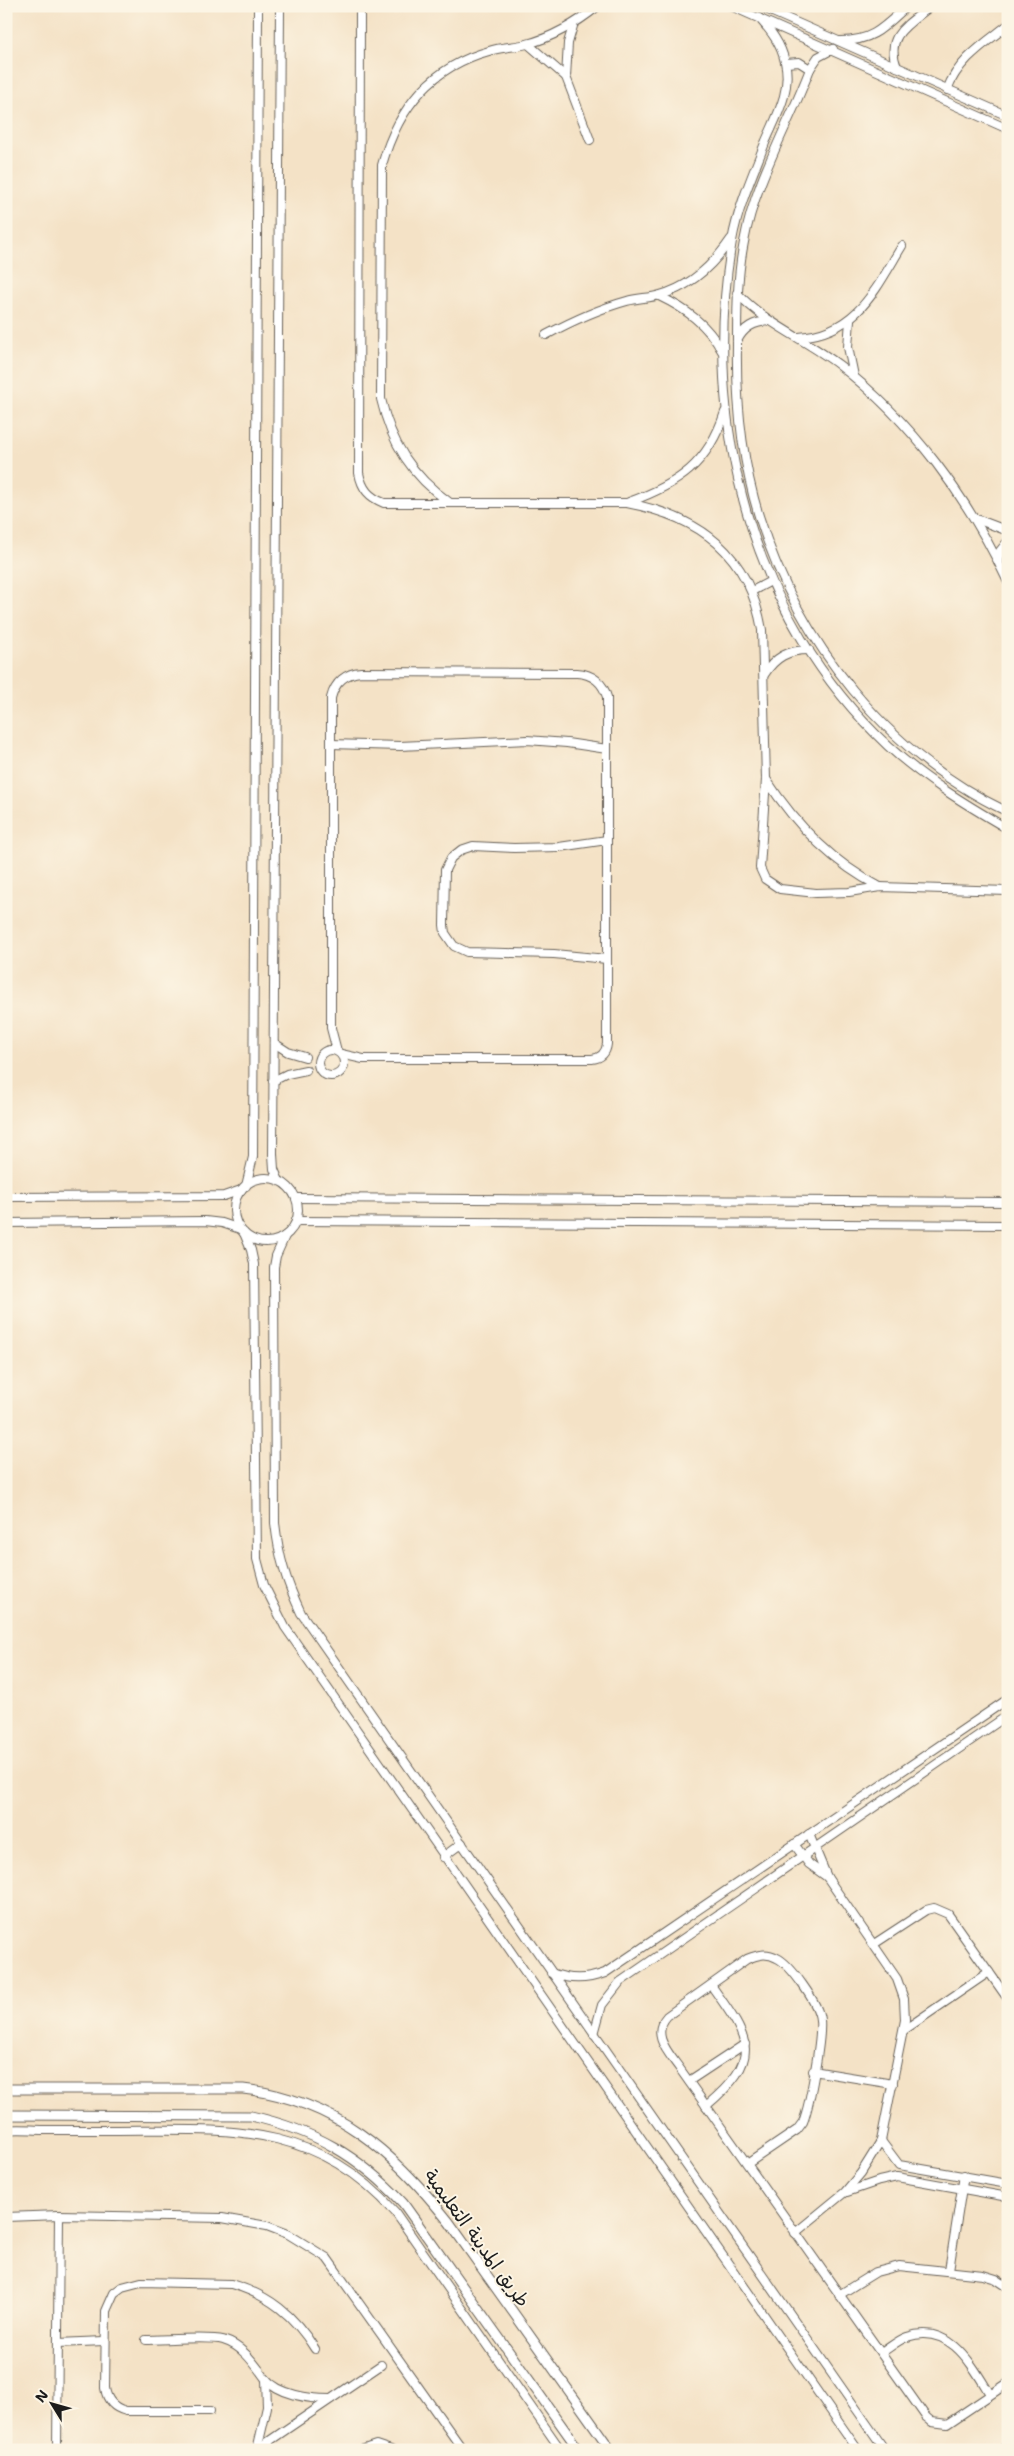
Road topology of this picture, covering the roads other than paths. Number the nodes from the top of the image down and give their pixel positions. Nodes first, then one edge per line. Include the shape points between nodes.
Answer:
1 (258, 6) edge
2 (280, 6) edge
3 (360, 6) edge
4 (598, 6) edge
5 (732, 6) edge
6 (759, 6) edge
7 (907, 6) edge
8 (930, 6) edge
9 (759, 18) junction
10 (1008, 25) edge
11 (573, 26) junction
12 (836, 41) junction
13 (528, 44) junction
14 (833, 50) junction
15 (786, 63) junction
16 (897, 67) junction
17 (810, 69) junction
18 (566, 77) junction
19 (947, 90) junction
20 (1008, 116) edge
21 (1008, 128) edge
22 (590, 140) dead end
23 (733, 237) junction
24 (744, 241) junction
25 (902, 246) dead end
26 (737, 292) junction
27 (659, 296) junction
28 (850, 320) junction
29 (769, 321) junction
30 (546, 336) dead end
31 (799, 337) junction
32 (737, 341) junction
33 (723, 352) junction
34 (854, 376) junction
35 (736, 381) junction
36 (724, 383) junction
37 (726, 408) junction
38 (449, 502) junction
39 (627, 503) junction
40 (974, 518) junction
41 (1008, 531) edge
42 (1008, 541) edge
43 (998, 561) junction
44 (771, 581) junction
45 (1008, 582) edge
46 (752, 591) junction
47 (809, 650) junction
48 (764, 675) junction
49 (331, 744) junction
50 (607, 749) junction
51 (766, 778) junction
52 (970, 792) junction
53 (963, 803) junction
54 (1008, 812) edge
55 (1008, 829) edge
56 (607, 840) junction
57 (880, 887) junction
58 (1008, 891) edge
59 (607, 959) junction
60 (331, 1028) junction
61 (274, 1043) junction
62 (324, 1051) junction
63 (339, 1052) junction
64 (312, 1058) junction
65 (363, 1059) junction
66 (343, 1068) junction
67 (313, 1070) junction
68 (273, 1081) junction
69 (279, 1181) junction
70 (244, 1188) junction
71 (6, 1196) edge
72 (296, 1198) junction
73 (1008, 1202) edge
74 (296, 1221) junction
75 (6, 1223) edge
76 (1008, 1225) edge
77 (242, 1231) junction
78 (285, 1236) junction
79 (1008, 1699) edge
80 (1008, 1715) edge
81 (809, 1834) junction
82 (462, 1843) junction
83 (794, 1844) junction
84 (816, 1847) junction
85 (444, 1857) junction
86 (802, 1857) junction
87 (827, 1877) junction
88 (874, 1944) junction
89 (989, 1972) junction
90 (551, 1973) junction
91 (711, 1986) junction
92 (1008, 1999) edge
93 (904, 2030) junction
94 (594, 2034) junction
95 (744, 2044) junction
96 (814, 2071) junction
97 (689, 2081) junction
98 (893, 2084) junction
99 (6, 2088) edge
100 (706, 2106) junction
101 (6, 2115) edge
102 (6, 2130) edge
103 (881, 2141) junction
104 (747, 2164) junction
105 (964, 2175) junction
106 (1008, 2184) edge
107 (962, 2189) junction
108 (845, 2192) junction
109 (1008, 2196) edge
110 (59, 2215) junction
111 (6, 2217) edge
112 (795, 2233) junction
113 (949, 2270) junction
114 (1008, 2287) edge
115 (839, 2295) junction
116 (104, 2340) junction
117 (146, 2340) dead end
118 (58, 2343) junction
119 (315, 2348) dead end
120 (880, 2354) junction
121 (381, 2365) dead end
122 (266, 2379) junction
123 (1008, 2382) edge
124 (990, 2394) junction
125 (330, 2399) junction
126 (210, 2411) dead end
127 (1008, 2446) edge
128 (257, 2449) edge
129 (57, 2450) edge
130 (361, 2450) edge
131 (391, 2450) edge
132 (463, 2450) edge
133 (560, 2450) edge
134 (578, 2450) edge
135 (612, 2450) edge
136 (858, 2450) edge
137 (885, 2450) edge
138 (1002, 2450) edge

1 - 70 street via 253,1157
2 - 61 street
3 - 38 street via 359,473 366,492 384,503
4 - 11 street
5 - 9 street
6 - 12 street
7 - 12 street via 876,34 857,41
8 - 16 street via 899,32 892,44 892,56
9 - 14 street
9 - 15 street via 780,46
10 - 19 street via 964,60
11 - 13 street
11 - 18 street via 568,42
12 - 16 street
13 - 18 street
13 - 38 street via 489,51 460,62 425,86 398,122 382,165 381,399 391,434 409,466 434,492
14 - 17 street via 818,58
14 - 21 street
15 - 17 street via 799,62
15 - 23 street via 785,93 754,171
16 - 19 street
17 - 24 street via 759,187
18 - 22 street
19 - 20 street
23 - 24 street
23 - 27 street via 701,273
23 - 33 street via 727,276
24 - 26 street
25 - 28 street via 870,297
26 - 29 street
26 - 32 street
27 - 30 street via 628,300 600,309
27 - 33 street via 697,318
28 - 31 street via 827,332
28 - 34 street via 848,347
29 - 31 street
29 - 32 street via 749,326
31 - 34 street
32 - 35 street
33 - 36 street
34 - 40 street via 917,440
35 - 36 street
35 - 52 street via 742,440 759,516 778,566 805,620 844,679 876,717 919,756
36 - 37 street
37 - 39 street via 710,446 698,463 666,488
37 - 44 street via 745,509
38 - 39 street
39 - 46 street via 665,511 710,536 734,561
40 - 41 street
40 - 43 street
42 - 43 street via 1000,551
43 - 45 street
44 - 46 street
44 - 47 street
46 - 48 street via 762,630
47 - 48 street via 788,652 778,657
47 - 53 street via 845,700 874,732 904,760
48 - 51 street
49 - 50 street via 409,746 527,740 568,742
49 - 50 street via 333,692 344,678 355,672 577,672 594,678 605,692
49 - 60 street
50 - 56 street
51 - 57 street via 791,815 821,847 855,874
51 - 57 street via 760,868 765,879 780,889 816,893
52 - 53 street
52 - 54 street
53 - 55 street
56 - 59 street
56 - 59 street via 559,847 473,846 461,850 451,858 445,870 444,926 454,946 467,952
57 - 58 street
59 - 65 street via 607,1048 596,1059
60 - 62 street
60 - 63 street
61 - 64 street via 288,1052
61 - 68 street
62 - 63 street
62 - 64 street
63 - 65 street
63 - 66 street via 344,1061
64 - 67 street
65 - 66 street
66 - 67 street via 332,1076
67 - 68 street via 287,1074
68 - 69 street via 273,1161
69 - 70 street via 258,1179
69 - 72 street
70 - 71 street via 224,1196
70 - 77 street via 234,1210
72 - 73 street
72 - 74 street
74 - 76 street
74 - 78 street
75 - 77 street via 205,1221 222,1222
77 - 78 street via 250,1238 264,1242
77 - 85 street via 254,1264 257,1559 264,1585 285,1627
78 - 82 street via 274,1267 274,1523 279,1557 301,1613
79 - 81 street
80 - 84 street
81 - 83 street
81 - 84 street
82 - 85 street
82 - 90 street
83 - 86 street
83 - 90 street via 605,1973 584,1979
84 - 86 street
84 - 87 street
85 - 136 street
86 - 87 street
86 - 94 street via 620,1982 602,2006
87 - 88 street
88 - 89 street via 926,1910 942,1910
88 - 93 street via 901,1989 905,2009
89 - 92 street
89 - 93 street
90 - 94 street
91 - 95 street via 739,2025
91 - 96 street via 754,1956 770,1955 784,1963 819,2011
91 - 97 street via 667,2016 661,2026 663,2044
93 - 98 street
94 - 137 street
95 - 97 street
95 - 100 street via 737,2077
96 - 98 street
96 - 104 street via 803,2122 797,2130
97 - 100 street
98 - 103 street
99 - 135 street, طريق المدينة التعليمية via 250,2090 312,2106 349,2126 395,2160 450,2222
100 - 104 street
101 - 134 street, طريق المدينة التعليمية via 251,2116 322,2139 368,2169 403,2203
102 - 133 street via 240,2132 286,2141 338,2164 373,2190 395,2212
103 - 105 street via 899,2165
103 - 108 street via 869,2163
104 - 112 street
105 - 106 street
105 - 107 street
107 - 108 street via 897,2177
107 - 109 street
107 - 113 street
108 - 112 street
110 - 111 street
110 - 118 street
110 - 132 street via 244,2221 288,2234 308,2245 327,2258
112 - 115 street
113 - 114 street via 983,2275
113 - 115 street via 911,2266 887,2268
115 - 120 street
116 - 118 street
116 - 119 street via 109,2302 122,2287 141,2282 231,2284 280,2307 299,2325
116 - 126 street via 106,2394 116,2407 132,2412
117 - 122 street via 221,2340 249,2357
118 - 129 street
120 - 124 street via 898,2341 916,2335 936,2337 965,2354
120 - 124 street via 932,2422 947,2424
121 - 125 street
122 - 125 street via 296,2395
122 - 128 street via 267,2407
123 - 124 street
125 - 128 street
127 - 138 street
130 - 131 street via 376,2444

